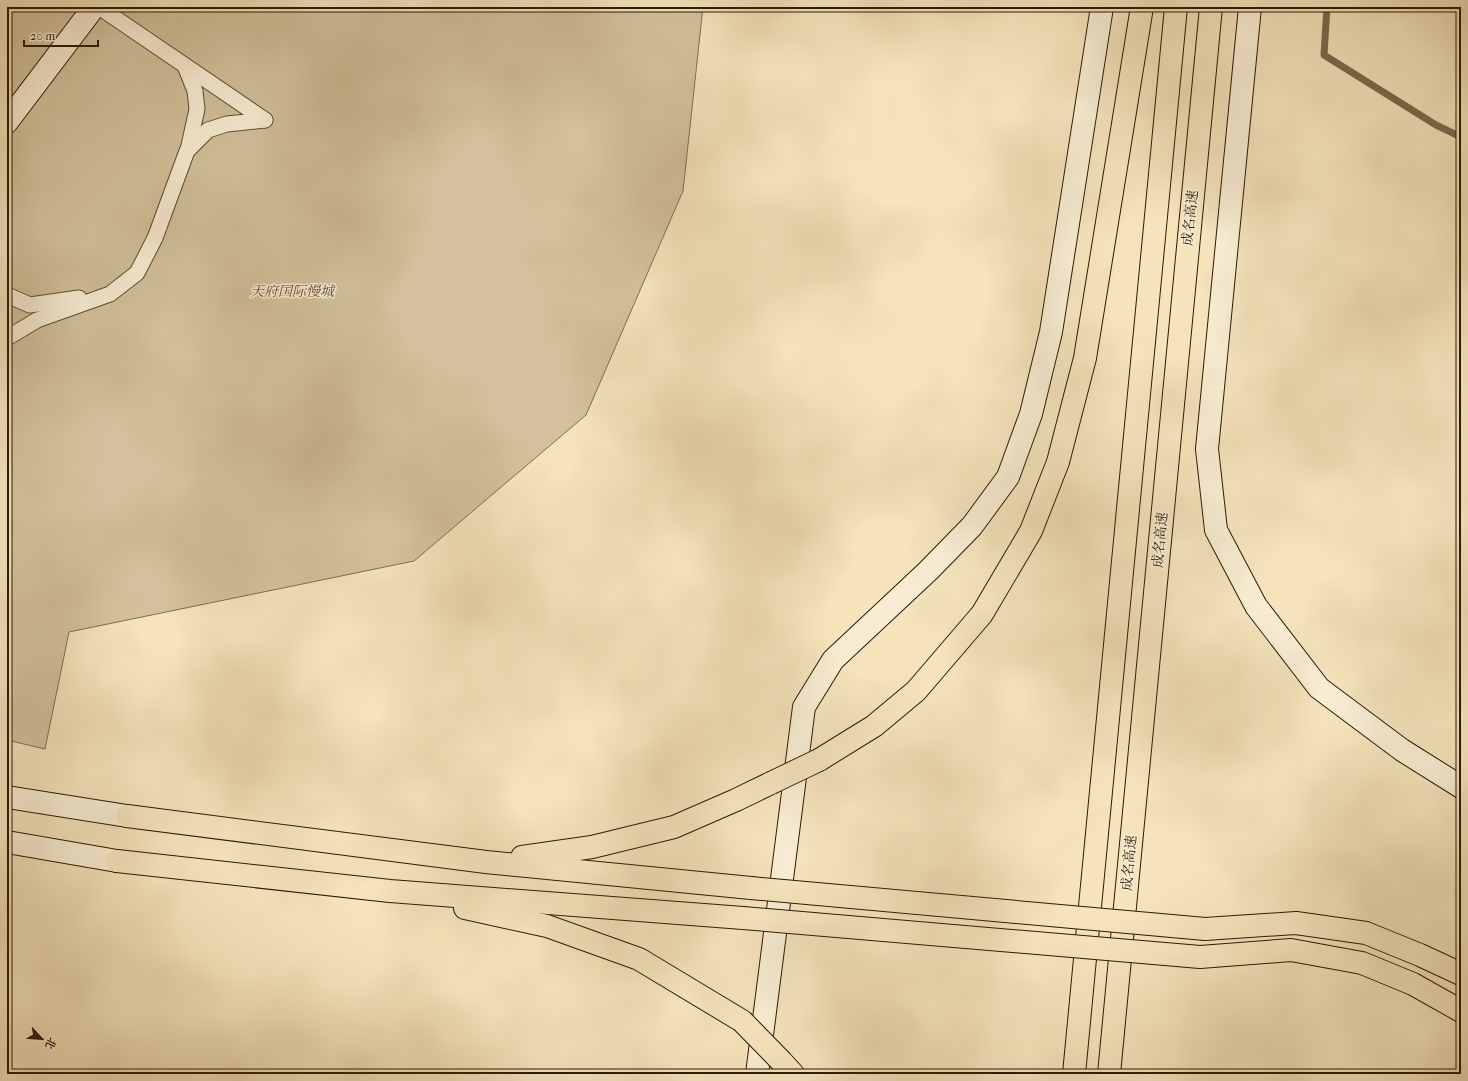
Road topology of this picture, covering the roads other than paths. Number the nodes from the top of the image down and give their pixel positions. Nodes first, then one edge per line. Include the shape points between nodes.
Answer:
1 (94, 7) edge
2 (99, 7) edge
3 (1102, 7) edge
4 (1142, 7) edge
5 (1176, 7) edge
6 (1211, 7) edge
7 (1250, 7) edge
8 (185, 66) junction
9 (7, 122) edge
10 (187, 151) junction
11 (110, 294) junction
12 (7, 295) edge
13 (7, 338) edge
14 (1461, 787) edge
15 (7, 797) edge
16 (127, 816) joint
17 (7, 842) edge
18 (117, 861) joint
19 (486, 862) junction
20 (390, 891) junction
21 (1119, 968) junction
22 (1461, 974) edge
23 (1461, 1011) edge
24 (787, 1068) edge
25 (756, 1074) edge
26 (1074, 1074) edge
27 (1109, 1074) edge
28 (1120, 1074) edge

1 - 9 street
2 - 8 lane
3 - 25 street via 1051,332 1031,414 1008,477 972,526 833,660 804,707
4 - 19 highway, bridge via 1085,358 1058,462 1031,531 982,614 916,691 874,726 819,760 736,800 674,826 592,847
5 - 26 highway
6 - 21 highway, 成名高速
7 - 14 street via 1207,449 1216,530 1256,606 1319,688 1402,750
8 - 10 lane via 195,91 197,109
8 - 10 lane via 265,120 227,124 208,130
10 - 11 lane via 154,238 137,273
11 - 12 lane via 30,305
11 - 13 lane via 37,320
15 - 16 street
16 - 19 highway
17 - 18 street
18 - 20 highway
19 - 22 highway, bridge via 1205,929 1296,923 1366,933
20 - 23 highway, bridge via 1200,957 1291,950 1362,963 1414,984
20 - 24 highway, bridge via 547,926 639,959 742,1021
21 - 27 highway, 成名高速
21 - 28 highway

